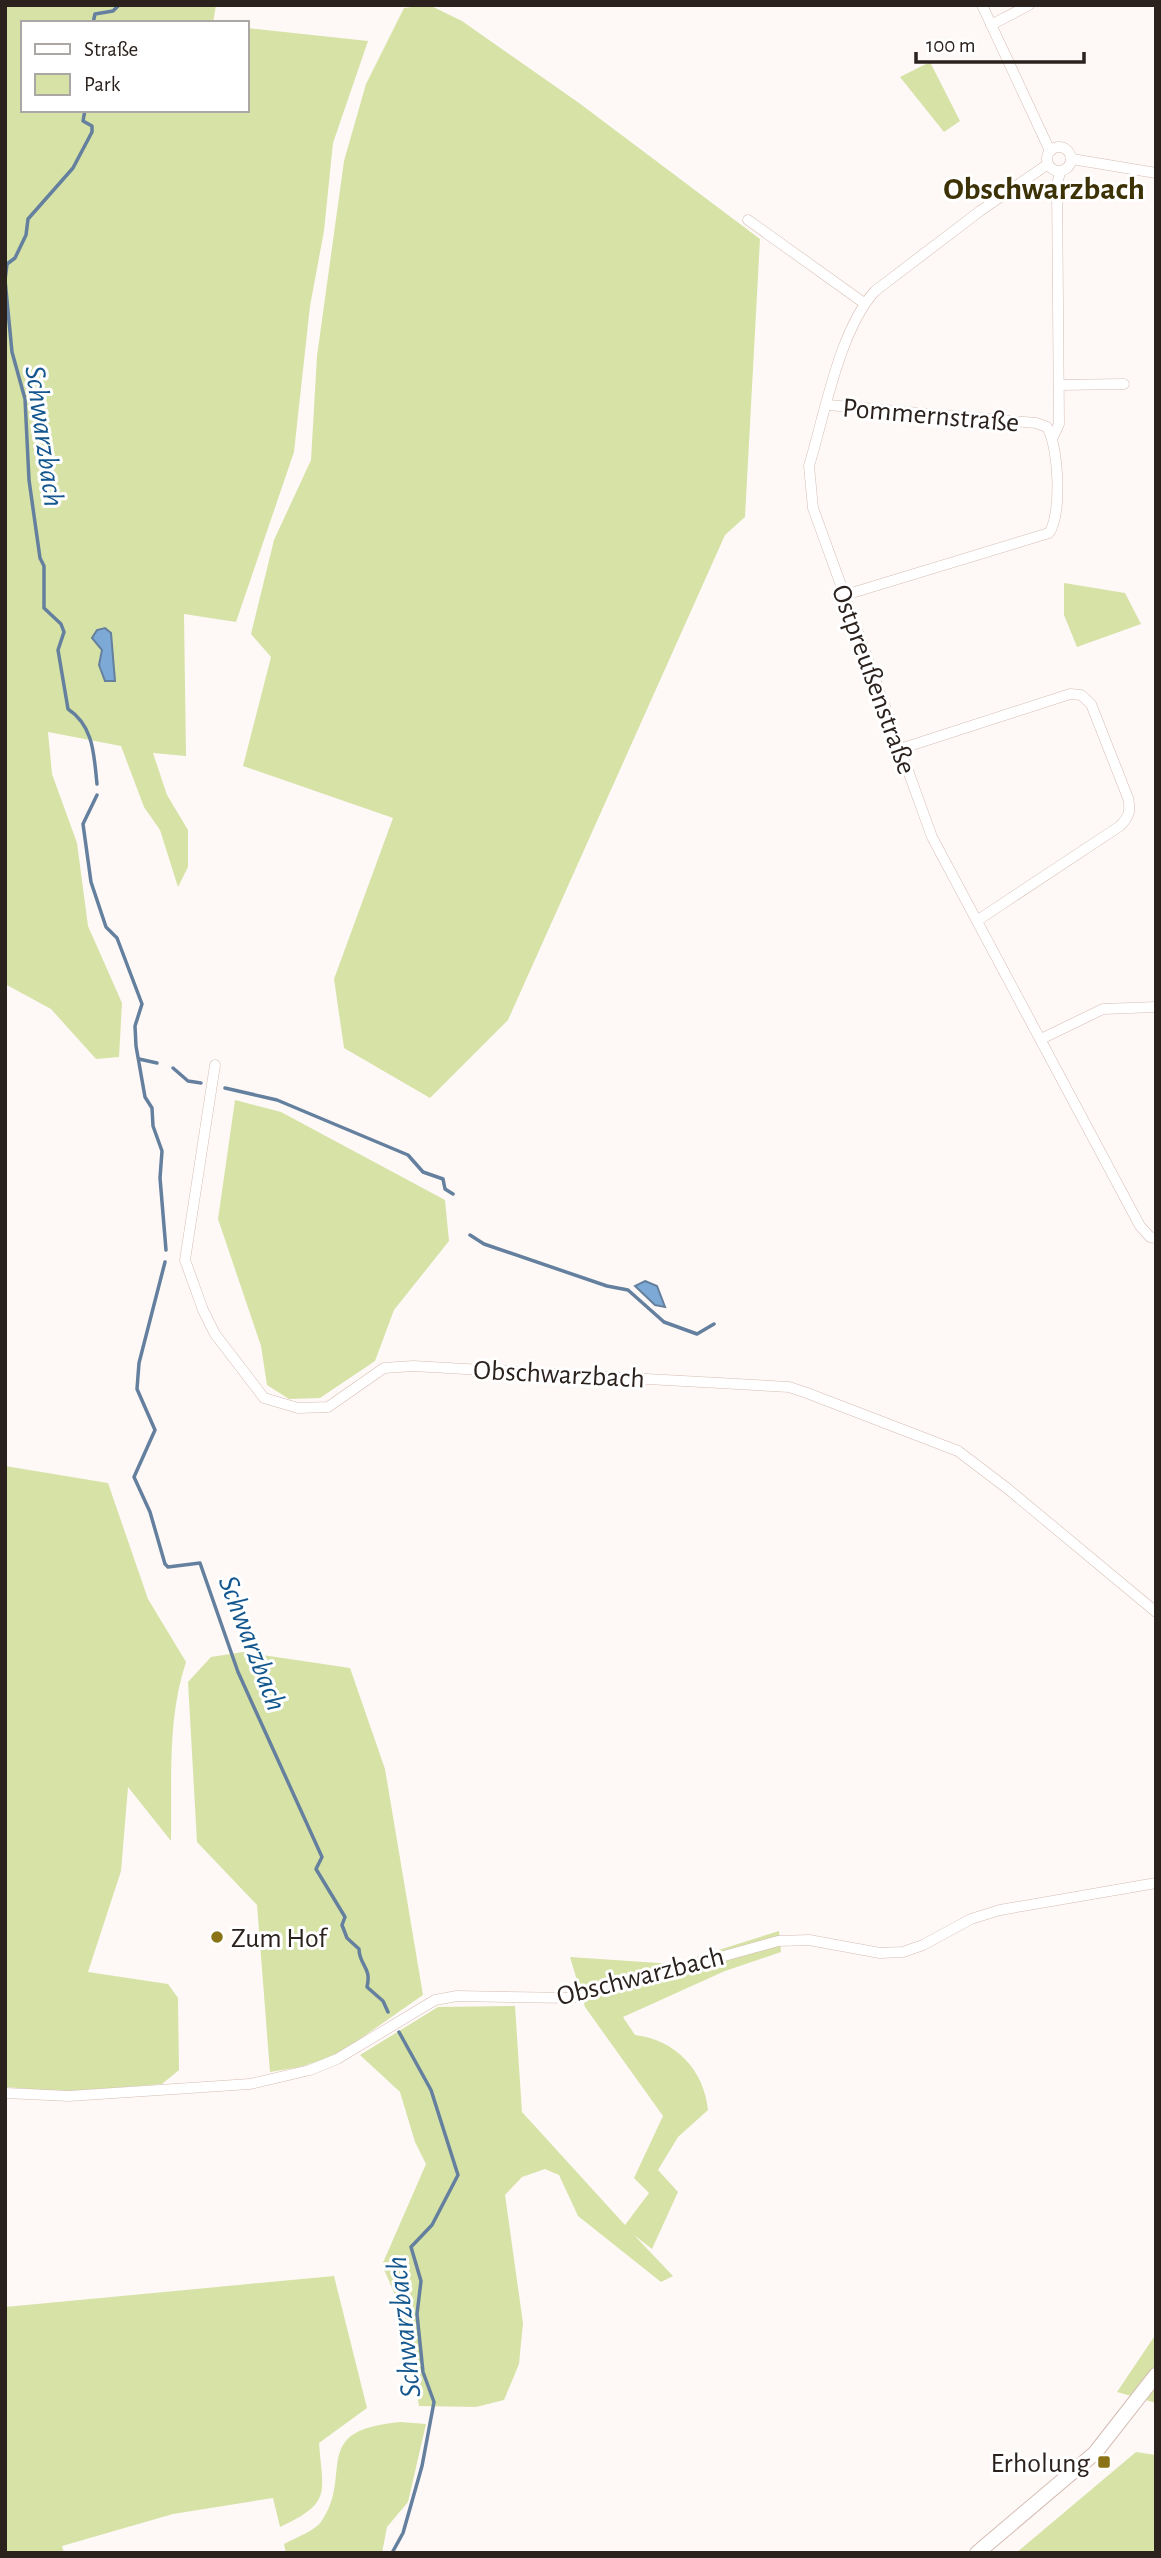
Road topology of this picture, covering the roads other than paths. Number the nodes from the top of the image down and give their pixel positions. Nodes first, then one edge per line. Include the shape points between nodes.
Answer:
1 (982, 5) edge
2 (1029, 5) edge
3 (991, 25) junction
4 (1050, 151) junction
5 (1072, 159) junction
6 (1048, 164) junction
7 (1060, 172) junction
8 (1156, 173) edge
9 (748, 220) dead end
10 (864, 303) junction
11 (1124, 384) dead end
12 (1059, 385) junction
13 (828, 405) junction
14 (1053, 437) junction
15 (845, 596) junction
16 (900, 748) junction
17 (978, 920) junction
18 (1156, 1007) edge
19 (1041, 1039) junction
20 (215, 1065) dead end
21 (1156, 1238) edge
22 (1156, 1612) edge
23 (1156, 1883) edge
24 (5, 2093) edge
25 (1156, 2375) edge
26 (977, 2553) edge

1 - 3 street
2 - 3 street
3 - 4 street
4 - 5 street via 1063,148
4 - 6 street
5 - 7 street
5 - 8 street
6 - 7 street
6 - 10 street, Ostpreußenstraße
7 - 12 street
9 - 10 street
10 - 13 street, Ostpreußenstraße via 849,330
11 - 12 street
12 - 14 street via 1059,424
13 - 14 street, Pommernstraße via 1035,423
13 - 15 street, Ostpreußenstraße via 809,466 809,487
14 - 15 street, Pommernstraße via 1056,519 1049,533
15 - 16 street, Ostpreußenstraße
16 - 17 street, Ostpreußenstraße via 932,837
16 - 17 street via 1070,694 1081,695 1091,704 1128,798 1127,818
17 - 19 street, Ostpreußenstraße
18 - 19 street via 1103,1010
19 - 21 street, Ostpreußenstraße via 1140,1226
20 - 22 street, Obschwarzbach via 185,1260 215,1334 264,1398 298,1408 328,1407 384,1368 413,1366 789,1387 958,1451
23 - 24 street, Obschwarzbach via 1000,1910 904,1952 880,1953 809,1940 778,1941 572,1998 457,1996 435,2000 337,2059 250,2084 69,2096
25 - 26 main road via 1095,2453

